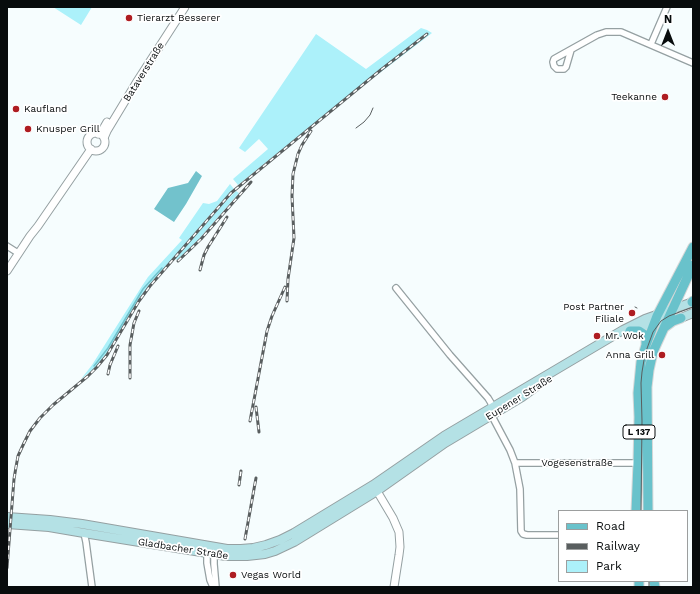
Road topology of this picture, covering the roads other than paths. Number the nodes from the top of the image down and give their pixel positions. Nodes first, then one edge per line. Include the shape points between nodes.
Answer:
1 (180, 7) edge
2 (185, 7) edge
3 (667, 7) edge
4 (651, 44) junction
5 (571, 50) dead end
6 (693, 63) edge
7 (101, 136) junction
8 (91, 149) junction
9 (7, 246) edge
10 (693, 247) edge
11 (18, 253) junction
12 (693, 268) edge
13 (7, 271) edge
14 (693, 286) edge
15 (396, 288) dead end
16 (681, 290) junction
17 (693, 302) edge
18 (672, 310) junction
19 (693, 313) edge
20 (656, 318) junction
21 (681, 318) junction
22 (667, 320) junction
23 (662, 330) junction
24 (630, 332) junction
25 (646, 345) junction
26 (492, 411) junction
27 (515, 463) junction
28 (638, 463) junction
29 (387, 480) joint
30 (375, 488) junction
31 (636, 510) edge
32 (648, 510) edge
33 (7, 517) edge
34 (7, 524) edge
35 (83, 528) junction
36 (558, 534) edge
37 (211, 551) junction
38 (92, 587) edge
39 (215, 587) edge
40 (394, 587) edge

1 - 7 street, Bataverstraße via 103,128
2 - 7 street, Bataverstraße via 107,131
3 - 4 street
4 - 5 street via 615,31 598,35
4 - 6 street
7 - 8 street, Bataverstraße via 95,134 89,138 88,144
7 - 8 street, Bataverstraße via 105,144 102,149
8 - 11 street, Bataverstraße
9 - 11 street
10 - 20 main road, L 137
11 - 13 street, Bataverstraße
12 - 16 main road, L 137
14 - 16 main road
15 - 26 street, Eupener Straße via 488,398
16 - 18 main road, L 137
17 - 18 main road
18 - 20 main road
18 - 22 main road, L 137
19 - 21 main road
20 - 22 main road
20 - 24 main road, Eupener Straße
20 - 25 main road, L 137
20 - 26 main road, Eupener Straße via 645,319 623,330
21 - 22 main road
21 - 23 main road
22 - 23 main road, L 137
23 - 32 main road, L 137 via 653,352 648,377
24 - 25 main road via 639,331 645,335
24 - 26 main road, Eupener Straße via 522,397
25 - 28 main road, L 137 via 638,384
26 - 27 street
26 - 29 main road, Eupener Straße
27 - 28 street, Vogesenstraße
27 - 36 street via 520,489 520,528 523,534
28 - 31 main road, L 137
29 - 30 main road, Gladbacher Straße
30 - 37 main road, Gladbacher Straße via 294,542 275,551 256,556 226,556
30 - 40 street via 393,518 398,532 400,555
33 - 35 main road, Gladbacher Straße via 50,520
34 - 35 main road, Gladbacher Straße
35 - 37 main road, Gladbacher Straße
35 - 38 street
37 - 39 street

